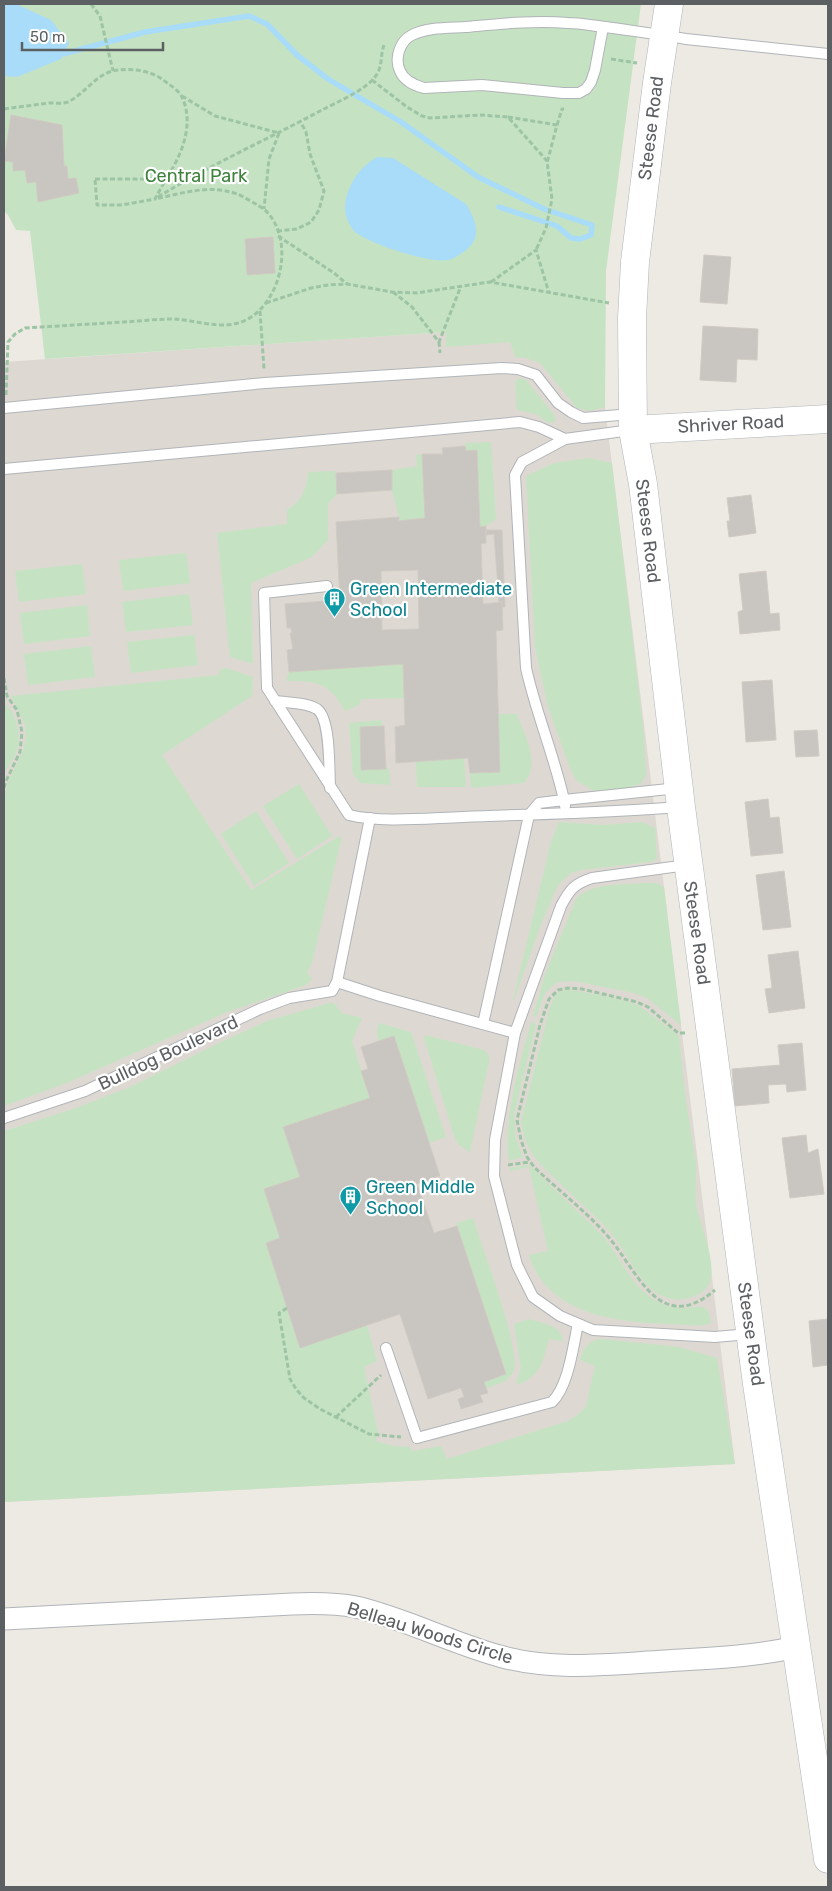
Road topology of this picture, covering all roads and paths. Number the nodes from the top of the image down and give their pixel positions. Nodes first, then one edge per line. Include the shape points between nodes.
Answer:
1 (91, 4) edge
2 (669, 4) edge
3 (603, 27) junction
4 (664, 35) junction
5 (828, 54) edge
6 (113, 71) junction
7 (372, 80) dead end
8 (361, 88) dead end
9 (182, 96) junction
10 (4, 109) edge
11 (508, 117) junction
12 (300, 121) junction
13 (280, 133) junction
14 (547, 164) junction
15 (171, 172) junction
16 (166, 179) junction
17 (182, 182) junction
18 (155, 199) junction
19 (264, 209) junction
20 (277, 232) junction
21 (278, 236) junction
22 (536, 250) junction
23 (490, 282) junction
24 (348, 284) junction
25 (461, 286) junction
26 (392, 292) junction
27 (549, 293) junction
28 (265, 303) junction
29 (609, 304) dead end
30 (260, 310) junction
31 (439, 342) junction
32 (440, 353) dead end
33 (265, 383) junction
34 (5, 408) edge
35 (828, 419) edge
36 (633, 422) junction
37 (565, 439) junction
38 (4, 469) edge
39 (327, 586) dead end
40 (4, 678) edge
41 (275, 701) junction
42 (4, 788) edge
43 (330, 789) junction
44 (680, 797) junction
45 (564, 800) junction
46 (566, 814) junction
47 (534, 815) junction
48 (370, 818) junction
49 (688, 865) junction
50 (334, 987) junction
51 (483, 1024) junction
52 (515, 1033) junction
53 (685, 1033) dead end
54 (4, 1118) edge
55 (530, 1162) junction
56 (494, 1167) junction
57 (715, 1290) dead end
58 (287, 1308) dead end
59 (578, 1324) junction
60 (751, 1334) junction
61 (386, 1348) dead end
62 (392, 1365) junction
63 (336, 1417) junction
64 (417, 1438) junction
65 (4, 1619) edge
66 (796, 1647) junction
67 (828, 1859) edge

1 - 6 path via 100,16
2 - 4 street, Steese Road
3 - 3 lane via 569,22 516,22 425,31 404,40 398,62 406,80 424,88 482,85 579,93 591,82
3 - 4 lane
4 - 5 lane
4 - 36 street, Steese Road via 635,262
6 - 9 path via 136,70 154,74
6 - 10 path via 102,75 66,103
7 - 11 path via 422,116
8 - 12 path
9 - 13 path via 215,116
9 - 15 path via 186,134
11 - 14 path
11 - 14 path via 557,125
12 - 13 path
12 - 20 path via 324,191 311,222 298,229
13 - 17 path
13 - 19 path via 269,159
14 - 22 path via 552,199 550,215
15 - 16 path
15 - 17 path
16 - 18 path
16 - 18 path via 95,180 97,205 122,205
17 - 18 path
18 - 19 path via 208,189 238,195
19 - 20 path
20 - 21 path
21 - 24 path
21 - 28 path via 281,267 277,284
22 - 23 path
22 - 27 path
23 - 25 path
23 - 27 path
24 - 26 path
24 - 28 path via 311,288
25 - 26 path via 416,293
25 - 31 path
26 - 31 path via 412,307
27 - 29 path
28 - 30 path
30 - 33 path
30 - 34 path via 247,320 227,324 205,325 174,319 25,328 8,342
31 - 32 path
33 - 34 lane
33 - 36 lane via 510,368 536,375 558,403 583,418
35 - 36 street, Shriver Road
36 - 37 lane
36 - 44 street, Steese Road
37 - 38 lane via 520,422
37 - 45 lane via 522,462 515,475 526,668
39 - 41 lane via 264,593 267,688
40 - 42 path via 7,696 17,710 22,732 20,752
41 - 43 lane
41 - 43 lane via 308,706 321,713 327,729
43 - 48 lane via 349,815
44 - 45 lane
44 - 46 lane
44 - 49 street, Steese Road
45 - 46 lane
45 - 47 lane via 539,802
46 - 47 lane
47 - 48 lane
47 - 51 lane
48 - 50 lane
49 - 52 lane via 592,878 578,883 569,891
49 - 60 street, Steese Road
50 - 51 lane
50 - 54 lane, Bulldog Boulevard via 260,1009 85,1091
51 - 52 lane
52 - 56 lane via 495,1140
53 - 55 path via 678,1033 648,1007 637,1002 582,989 558,990 549,999 540,1025 517,1120
55 - 56 path
55 - 57 path via 606,1233 651,1294 672,1305 682,1305 698,1302
56 - 59 lane via 517,1265 533,1298
58 - 63 path via 279,1313 290,1379 304,1398
59 - 60 lane via 593,1330 715,1337
59 - 64 lane via 563,1386 552,1402
60 - 66 street, Steese Road
61 - 62 lane
62 - 63 path
62 - 64 lane
63 - 64 path via 369,1434
65 - 66 street, Belleau Woods Circle via 326,1603 376,1612 505,1657 551,1665 731,1657
66 - 67 street, Steese Road

